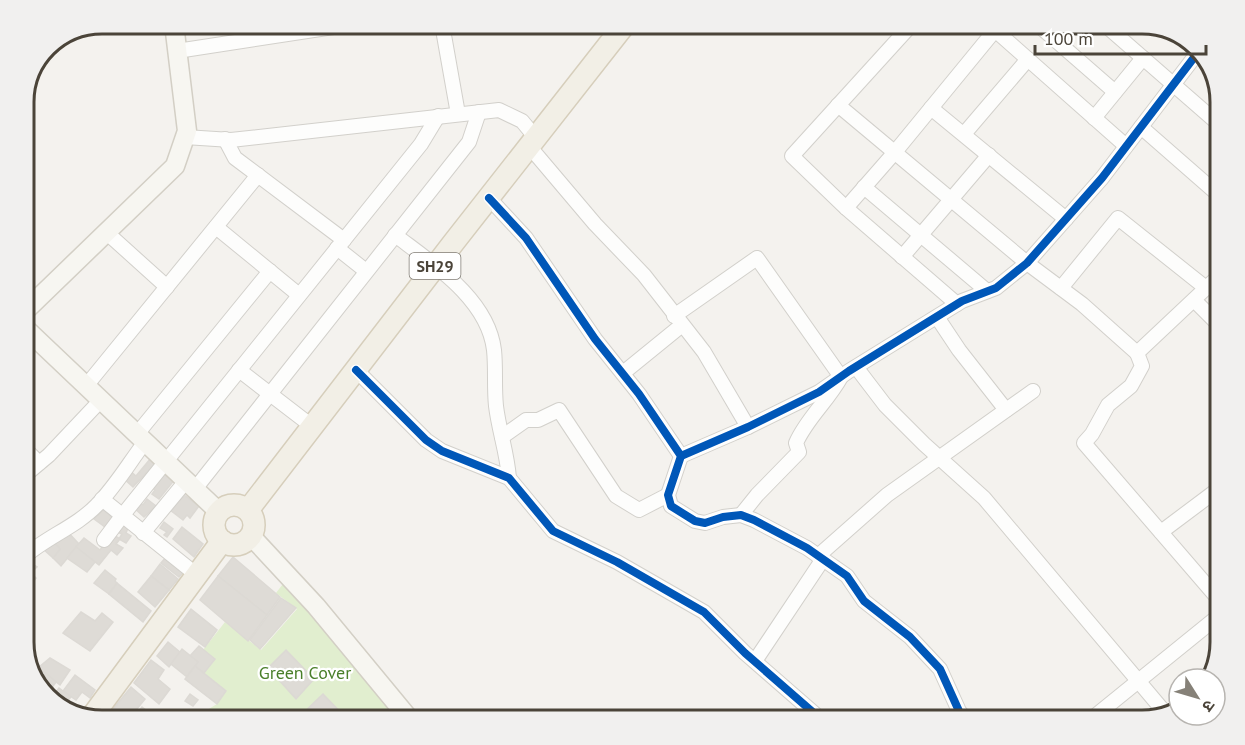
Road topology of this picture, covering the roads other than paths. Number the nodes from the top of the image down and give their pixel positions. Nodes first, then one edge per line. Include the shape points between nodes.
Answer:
1 (175, 34) edge
2 (257, 34) edge
3 (444, 34) edge
4 (618, 34) edge
5 (903, 34) edge
6 (992, 34) edge
7 (1005, 34) edge
8 (1048, 34) edge
9 (1115, 34) edge
10 (177, 51) junction
11 (1193, 57) edge
12 (1143, 58) junction
13 (1028, 59) junction
14 (1174, 84) junction
15 (1115, 92) junction
16 (838, 105) junction
17 (932, 108) junction
18 (479, 112) junction
19 (458, 114) junction
20 (438, 116) junction
21 (1210, 116) edge
22 (1094, 118) junction
23 (1141, 127) junction
24 (964, 134) junction
25 (185, 137) junction
26 (225, 140) junction
27 (533, 142) junction
28 (1126, 146) junction
29 (895, 152) junction
30 (989, 155) junction
31 (258, 175) junction
32 (864, 187) junction
33 (1210, 187) edge
34 (489, 198) junction
35 (952, 200) junction
36 (846, 208) junction
37 (1066, 219) junction
38 (216, 227) junction
39 (106, 232) junction
40 (395, 235) junction
41 (921, 235) junction
42 (340, 244) junction
43 (903, 257) junction
44 (1027, 263) junction
45 (436, 266) junction
46 (270, 271) junction
47 (366, 271) junction
48 (1210, 284) edge
49 (167, 287) junction
50 (1061, 288) junction
51 (1206, 288) junction
52 (987, 291) junction
53 (299, 295) junction
54 (1194, 300) junction
55 (35, 301) edge
56 (957, 304) junction
57 (1210, 316) edge
58 (937, 317) junction
59 (678, 320) junction
60 (35, 337) edge
61 (1137, 353) junction
62 (856, 367) junction
63 (239, 370) junction
64 (356, 370) junction
65 (622, 373) junction
66 (841, 377) junction
67 (86, 386) junction
68 (1033, 391) dead end
69 (269, 393) junction
70 (101, 400) junction
71 (1006, 410) junction
72 (313, 426) junction
73 (748, 427) junction
74 (502, 437) junction
75 (141, 438) junction
76 (681, 456) junction
77 (938, 457) junction
78 (35, 459) edge
79 (166, 461) junction
80 (39, 463) junction
81 (35, 466) edge
82 (508, 478) junction
83 (191, 485) junction
84 (1210, 494) edge
85 (668, 495) junction
86 (102, 499) junction
87 (248, 510) junction
88 (219, 512) junction
89 (741, 515) junction
90 (122, 516) junction
91 (1161, 532) junction
92 (143, 533) junction
93 (251, 536) junction
94 (104, 540) dead end
95 (222, 541) junction
96 (35, 548) edge
97 (820, 557) junction
98 (198, 576) junction
99 (1210, 589) edge
100 (1210, 623) edge
101 (755, 661) junction
102 (1139, 680) junction
103 (1162, 707) edge
104 (97, 710) edge
105 (402, 710) edge
106 (808, 710) edge
107 (959, 710) edge
108 (1102, 710) edge

1 - 10 street
2 - 10 street
3 - 19 street
4 - 27 main road, SH29
5 - 16 street
6 - 17 street
7 - 13 street
8 - 15 street
9 - 12 street
10 - 25 street
11 - 14 street
12 - 14 street
12 - 15 street
13 - 22 street
13 - 24 street
14 - 21 street
14 - 23 street
15 - 22 street
16 - 29 street
16 - 36 street via 792,156
17 - 24 street
17 - 29 street
18 - 19 street
18 - 27 street via 499,110 522,121
18 - 40 street via 469,142
19 - 20 street
20 - 26 street
20 - 42 street via 421,144
22 - 28 street
23 - 28 street
23 - 33 street
24 - 30 street
25 - 26 street
25 - 39 street via 175,166
26 - 31 street via 235,158
27 - 34 main road, SH29
27 - 59 street via 595,224 644,275
28 - 37 street
29 - 32 street
29 - 35 street
30 - 35 street
30 - 37 street
31 - 38 street
31 - 42 street
32 - 36 street
32 - 41 street
34 - 45 main road, SH29
34 - 65 street via 526,238
35 - 41 street
35 - 44 street
36 - 43 street
37 - 44 street
38 - 46 street
38 - 49 street
39 - 49 street
39 - 55 street
40 - 45 street
40 - 47 street
41 - 43 street
41 - 52 street
42 - 47 street
42 - 53 street
43 - 56 street
44 - 50 street
44 - 52 street
45 - 64 main road, SH29
45 - 74 street via 475,304 488,325
46 - 53 street
46 - 75 street
47 - 69 street
48 - 51 street
49 - 67 street
50 - 51 street via 1118,218
50 - 61 street
51 - 54 street
52 - 56 street
53 - 63 street
54 - 57 street
54 - 61 street
56 - 58 street
58 - 62 street
58 - 71 street
59 - 65 street
59 - 66 street via 757,258
59 - 73 street via 704,352
60 - 67 street
61 - 91 street via 1142,366 1131,386 1108,405 1084,442
62 - 66 street
62 - 77 street via 885,405
63 - 69 street
63 - 79 street
64 - 72 main road, SH29
64 - 82 street via 426,440 442,451
65 - 76 street
66 - 73 street
66 - 89 street via 801,432 796,443 799,452
67 - 70 street
68 - 71 street
69 - 72 street
69 - 83 street
70 - 75 street
70 - 80 street
71 - 77 street
72 - 87 main road, SH29
73 - 76 street
74 - 82 street
74 - 85 street via 525,420 538,420 559,410 616,496 639,510
75 - 79 street
75 - 86 street
76 - 85 street
77 - 97 street via 887,495
77 - 102 street via 984,498
78 - 80 street
79 - 83 street
79 - 90 street
80 - 81 street
82 - 101 street via 552,531 688,601
83 - 88 street
83 - 92 street
84 - 91 street
85 - 89 street via 671,506 695,521 705,523
86 - 90 street
86 - 96 street via 72,526
87 - 88 main road via 230,505
87 - 93 main road via 254,523
88 - 95 main road via 214,524
89 - 97 street
90 - 92 street
90 - 94 street
91 - 99 street
92 - 98 street
93 - 95 main road via 234,545
93 - 105 street via 316,606
95 - 98 main road
97 - 101 street
97 - 107 street via 847,576 864,601 910,637 940,669
98 - 104 main road
100 - 102 street
101 - 106 street
102 - 103 street
102 - 108 street

